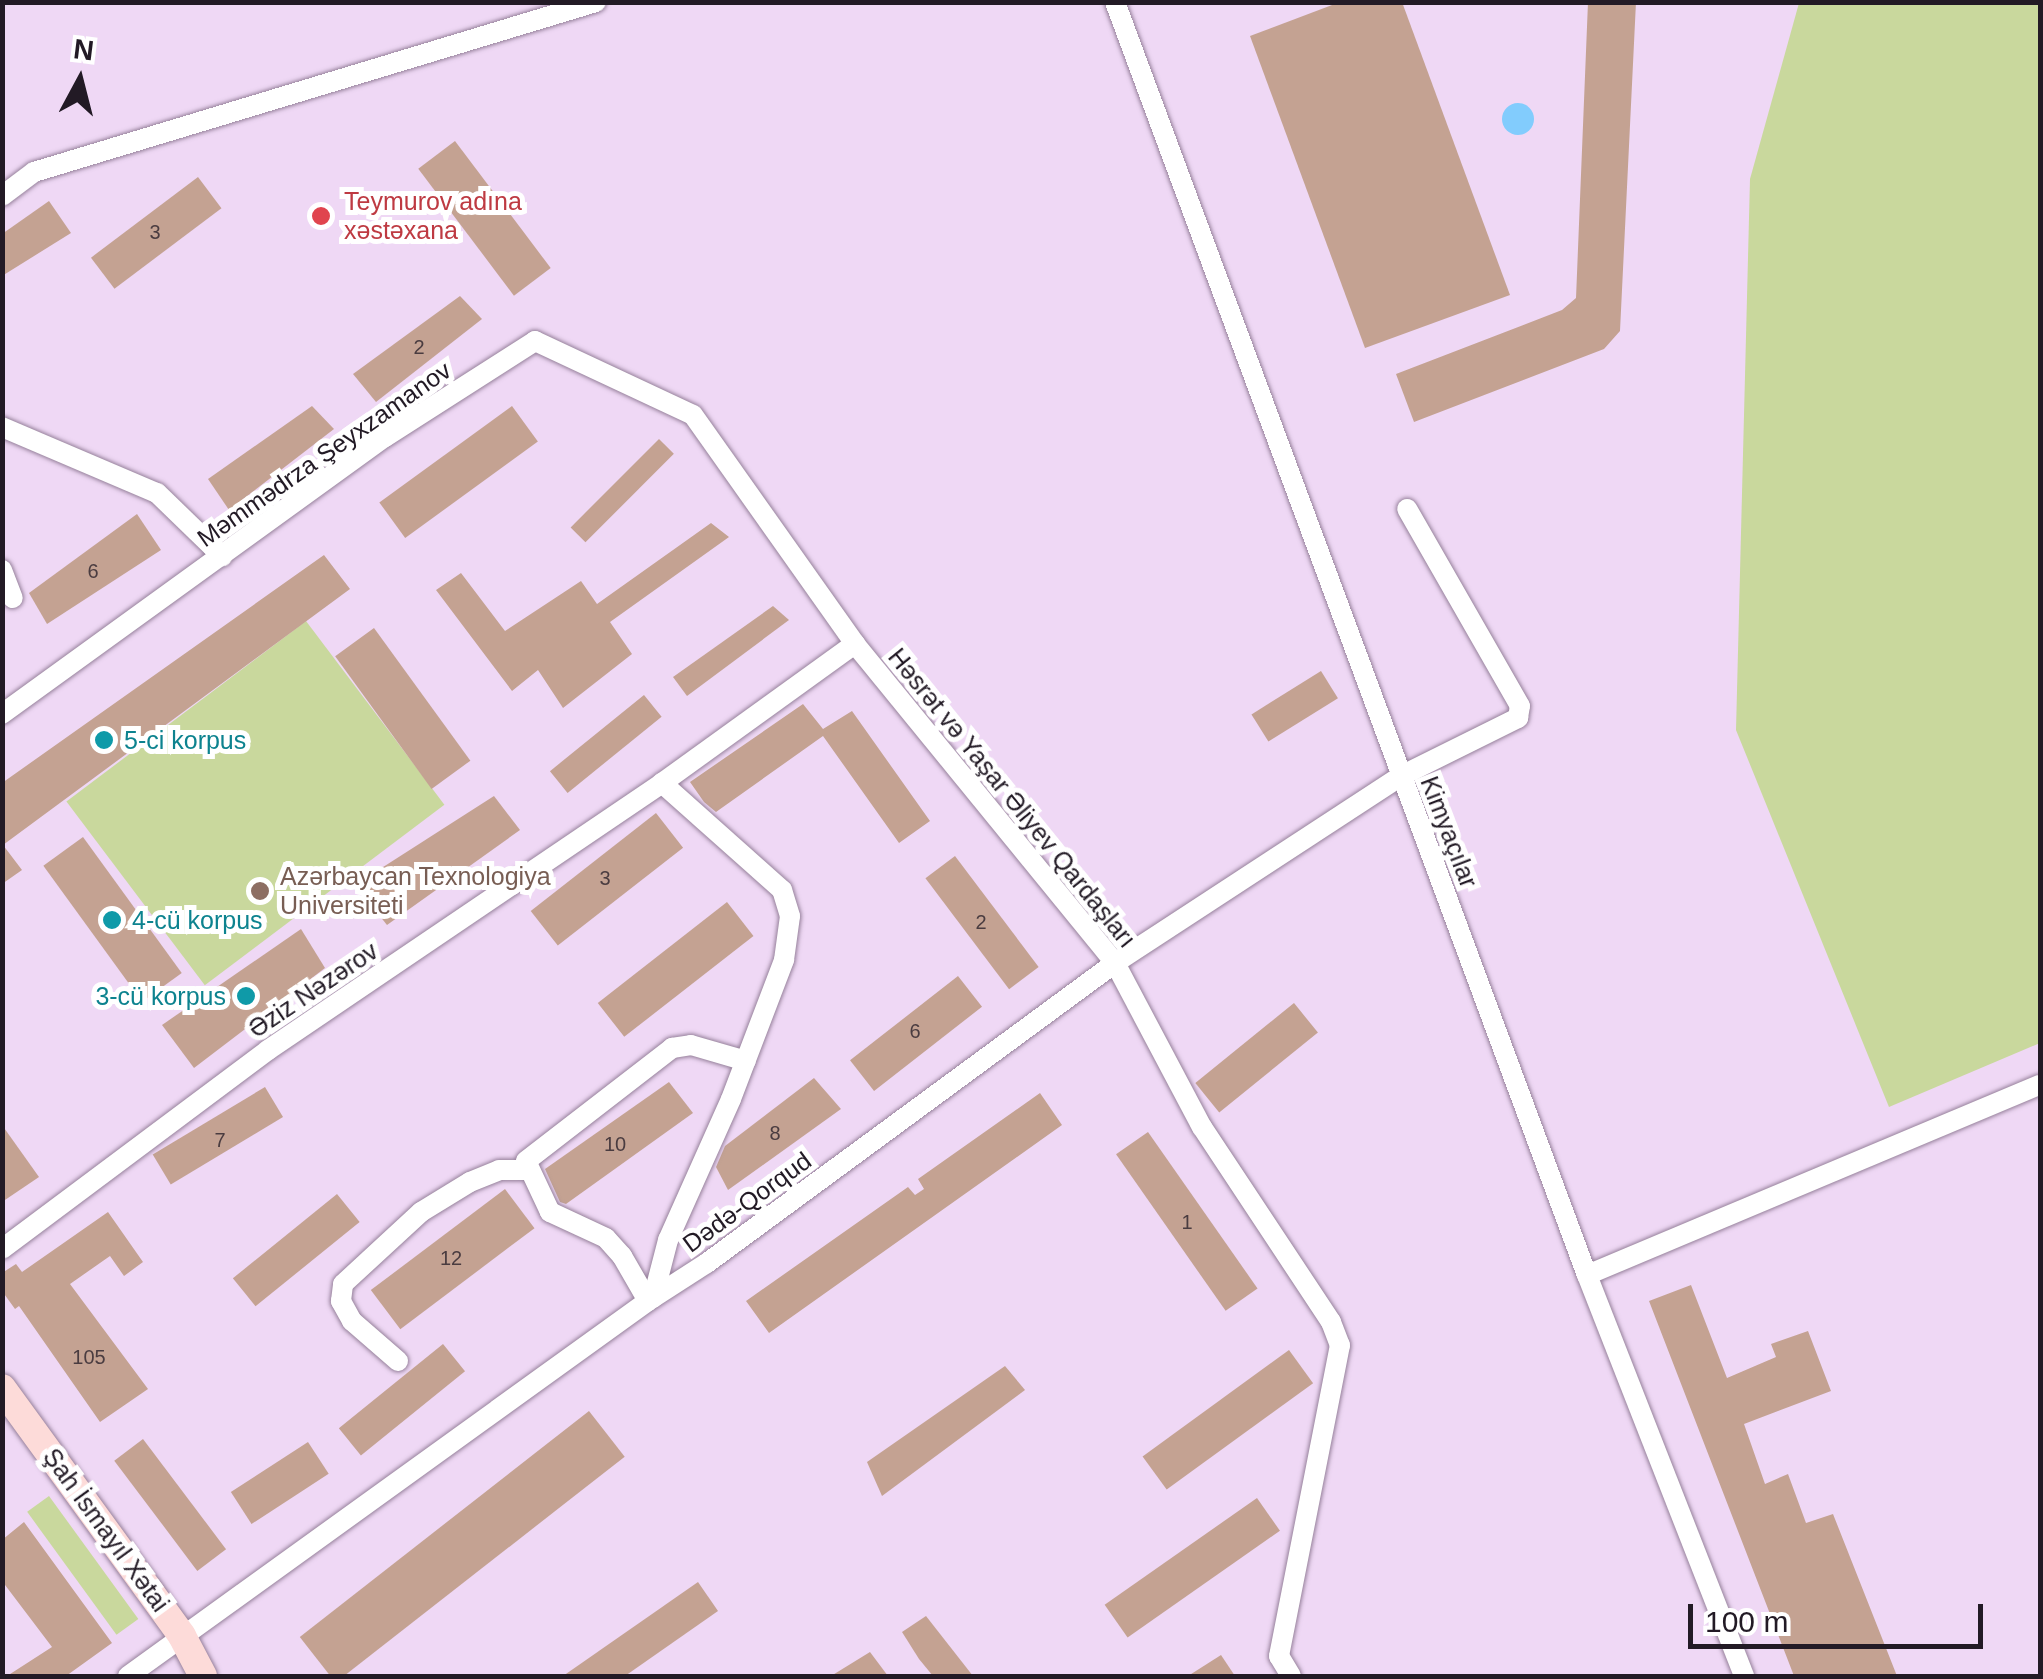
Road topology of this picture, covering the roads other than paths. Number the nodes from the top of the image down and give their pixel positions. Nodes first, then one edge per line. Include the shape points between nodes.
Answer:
1 (596, 2) edge
2 (1116, 2) edge
3 (2, 196) edge
4 (693, 415) joint
5 (2, 427) edge
6 (1407, 508) dead end
7 (222, 556) junction
8 (2, 570) edge
9 (12, 598) dead end
10 (856, 644) junction
11 (2, 714) edge
12 (1401, 776) junction
13 (662, 783) junction
14 (1115, 963) junction
15 (746, 1061) junction
16 (2040, 1085) edge
17 (527, 1170) junction
18 (2, 1249) edge
19 (1588, 1275) junction
20 (650, 1299) junction
21 (398, 1361) dead end
22 (2, 1388) edge
23 (182, 1636) junction
24 (128, 1676) edge
25 (203, 1676) edge
26 (1291, 1676) edge
27 (1744, 1676) edge

1 - 3 street via 34,172
2 - 12 street, Kimyaçılar
4 - 7 street, Məmmədrza Şeyxzamanov via 535,341 386,437
4 - 10 street, Həsrət və Yaşar Əliyev Qardaşları
5 - 7 street via 157,492
6 - 12 street, Dədə-Qorqud via 1520,712
7 - 11 street, Məmmədrza Şeyxzamanov
8 - 9 street
10 - 13 street, Əziz Nəzərov
10 - 14 street, Həsrət və Yaşar Əliyev Qardaşları
12 - 14 street, Dədə-Qorqud
12 - 19 street, Kimyaçılar
13 - 15 street via 782,890 790,916 784,960
13 - 18 street, Əziz Nəzərov via 268,1050
14 - 20 street, Dədə-Qorqud
14 - 26 street, Həsrət və Yaşar Əliyev Qardaşları via 1202,1127 1340,1344 1280,1656
15 - 17 street via 690,1045 672,1048 541,1146 526,1161
15 - 20 street via 668,1240
16 - 19 street
17 - 20 street via 550,1212 606,1238
17 - 21 street via 500,1170 438,1202 343,1284 340,1301 352,1321
19 - 27 street, Kimyaçılar
20 - 23 street, Dədə-Qorqud
22 - 23 main road, Şah İsmayıl Xətai
23 - 24 street, Dədə-Qorqud
23 - 25 main road, Şah İsmayıl Xətai

